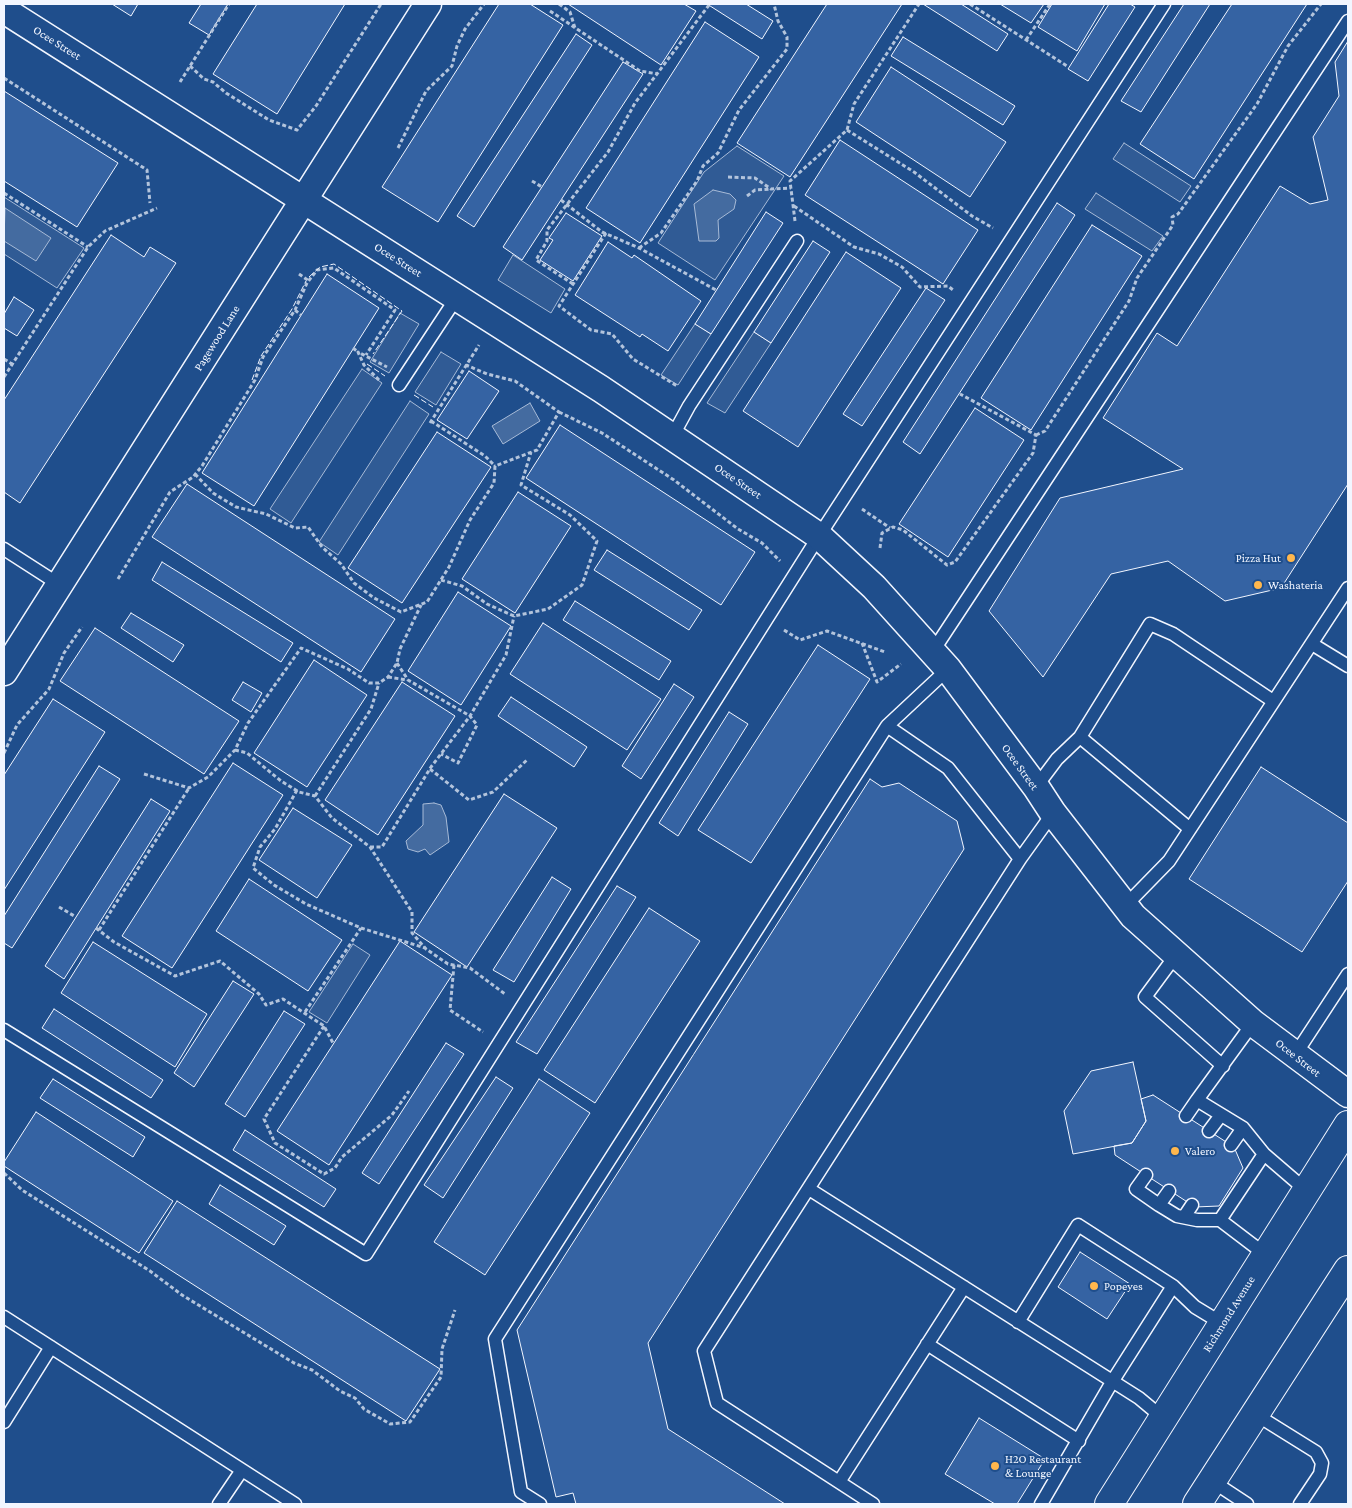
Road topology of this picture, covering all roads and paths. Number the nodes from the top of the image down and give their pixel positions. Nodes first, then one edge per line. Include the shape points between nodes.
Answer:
1 (229, 4) edge
2 (381, 4) edge
3 (428, 4) edge
4 (484, 4) edge
5 (559, 4) edge
6 (774, 4) edge
7 (919, 4) edge
8 (970, 4) edge
9 (1050, 4) edge
10 (1164, 4) edge
11 (1321, 4) edge
12 (709, 5) edge
13 (4, 10) edge
14 (550, 11) dead end
15 (1348, 20) edge
16 (576, 28) junction
17 (1026, 40) junction
18 (190, 66) junction
19 (1067, 66) dead end
20 (658, 74) junction
21 (4, 78) edge
22 (180, 82) dead end
23 (847, 130) junction
24 (398, 148) dead end
25 (728, 177) dead end
26 (532, 181) dead end
27 (542, 187) dead end
28 (791, 188) junction
29 (773, 189) junction
30 (4, 194) edge
31 (747, 196) dead end
32 (561, 200) dead end
33 (304, 201) junction
34 (150, 203) dead end
35 (566, 205) junction
36 (793, 206) junction
37 (157, 208) dead end
38 (606, 233) junction
39 (1010, 240) junction
40 (797, 241) joint
41 (88, 247) junction
42 (639, 248) junction
43 (299, 274) dead end
44 (309, 281) junction
45 (573, 284) junction
46 (716, 290) dead end
47 (457, 297) junction
48 (971, 301) junction
49 (295, 310) junction
50 (301, 315) dead end
51 (494, 321) junction
52 (354, 348) dead end
53 (358, 352) junction
54 (366, 356) junction
55 (4, 359) edge
56 (12, 364) junction
57 (466, 365) junction
58 (4, 377) edge
59 (402, 381) joint
60 (382, 383) dead end
61 (960, 394) dead end
62 (695, 398) junction
63 (559, 412) junction
64 (1036, 435) junction
65 (672, 437) junction
66 (531, 452) junction
67 (495, 466) junction
68 (195, 474) junction
69 (846, 499) junction
70 (890, 528) junction
71 (820, 536) junction
72 (880, 548) dead end
73 (4, 549) edge
74 (795, 575) junction
75 (118, 579) dead end
76 (441, 580) junction
77 (60, 585) junction
78 (1348, 588) edge
79 (422, 604) junction
80 (514, 616) junction
81 (768, 620) junction
82 (82, 626) dead end
83 (862, 644) junction
84 (1312, 644) junction
85 (886, 652) dead end
86 (941, 660) junction
87 (396, 664) junction
88 (901, 664) dead end
89 (1348, 666) edge
90 (4, 672) edge
91 (388, 677) junction
92 (408, 680) junction
93 (379, 683) junction
94 (1273, 701) junction
95 (470, 716) junction
96 (887, 726) junction
97 (1080, 737) junction
98 (236, 750) junction
99 (4, 754) edge
100 (442, 754) junction
101 (528, 758) dead end
102 (430, 769) junction
103 (144, 774) dead end
104 (1036, 787) junction
105 (189, 788) junction
106 (297, 790) junction
107 (315, 796) junction
108 (1052, 813) junction
109 (1190, 829) junction
110 (370, 847) junction
111 (1020, 858) junction
112 (1125, 906) junction
113 (59, 907) dead end
114 (76, 917) dead end
115 (360, 928) junction
116 (426, 948) junction
117 (1176, 954) junction
118 (454, 965) junction
119 (1348, 974) edge
120 (523, 1006) junction
121 (305, 1012) junction
122 (1253, 1023) junction
123 (324, 1026) junction
124 (4, 1030) edge
125 (333, 1044) dead end
126 (499, 1044) junction
127 (1295, 1055) junction
128 (1222, 1066) junction
129 (409, 1091) dead end
130 (1348, 1094) edge
131 (1198, 1100) junction
132 (1221, 1115) junction
133 (1186, 1116) dead end
134 (1348, 1125) edge
135 (1243, 1128) junction
136 (1209, 1131) dead end
137 (1231, 1145) dead end
138 (1264, 1154) junction
139 (4, 1173) edge
140 (1146, 1175) dead end
141 (810, 1189) junction
142 (1169, 1190) dead end
143 (1307, 1191) junction
144 (1159, 1205) junction
145 (1192, 1205) dead end
146 (1184, 1217) junction
147 (1220, 1220) junction
148 (1266, 1255) junction
149 (1346, 1281) edge
150 (1174, 1286) junction
151 (964, 1287) junction
152 (455, 1310) dead end
153 (4, 1317) edge
154 (1018, 1322) junction
155 (1222, 1324) junction
156 (927, 1344) junction
157 (51, 1348) junction
158 (1112, 1382) junction
159 (1255, 1414) junction
160 (1164, 1418) junction
161 (4, 1422) edge
162 (1079, 1441) junction
163 (242, 1470) junction
164 (1212, 1481) junction
165 (839, 1482) junction
166 (219, 1504) edge
167 (295, 1504) edge
168 (540, 1504) edge
169 (873, 1504) edge
170 (1041, 1504) edge
171 (1109, 1504) edge
172 (1197, 1504) edge
173 (1247, 1504) edge
174 (1300, 1504) edge

1 - 18 path
2 - 18 path via 297,130 269,120 204,79
3 - 33 street, Pagewood Lane
4 - 24 path via 464,30 452,66 426,91
5 - 16 path via 570,12
6 - 42 path via 778,21 788,37 787,50 739,110 718,153 703,166 697,181 661,233
7 - 23 path via 854,104
8 - 17 path
9 - 17 path
10 - 39 lane
11 - 64 path via 1288,46 1257,104 1178,214 1172,217 1173,225 1137,278 1129,301 1045,431
12 - 20 path
13 - 33 street, Ocee Street
14 - 16 path
15 - 86 lane
16 - 20 path via 640,71
17 - 19 path
18 - 22 path
20 - 35 path via 635,103 608,152
21 - 34 path via 147,170
23 - 28 path via 790,181
23 - 39 path via 914,172
25 - 29 path via 755,178
26 - 27 path
28 - 29 path
28 - 36 path
29 - 31 path via 755,190
30 - 41 path
32 - 35 path
33 - 47 street, Ocee Street
33 - 77 street, Pagewood Lane
35 - 38 path
35 - 45 path via 548,230 547,241 536,260
36 - 40 path
36 - 48 path via 854,247 878,254 902,267 920,287 948,286
37 - 41 path via 105,231
38 - 42 path
38 - 45 path
39 - 48 lane
40 - 62 lane
41 - 56 path
42 - 46 path
43 - 44 path
44 - 49 path
44 - 54 path via 317,270 334,268 395,310
45 - 62 path via 559,306 591,330 612,334 633,359
47 - 51 street, Ocee Street
47 - 59 lane
48 - 69 lane
49 - 50 path
49 - 68 path via 263,357 255,380
51 - 57 path
51 - 65 street, Ocee Street
52 - 53 path
53 - 54 path
53 - 60 path via 364,365
54 - 59 path
55 - 56 path
56 - 58 path
57 - 63 path via 515,381
57 - 67 path via 430,422 485,456
61 - 64 path
62 - 65 lane
63 - 66 path via 537,450
63 - 74 path via 602,433 674,480 738,529 762,543
64 - 70 path via 1033,452 955,562 947,565 903,530
65 - 71 street, Ocee Street
66 - 67 path
66 - 80 path via 521,485 570,515 597,541 582,585 548,609
67 - 76 path via 494,483 470,520
68 - 75 path via 170,492
68 - 79 path via 213,493 236,507 266,514 295,528 308,528 354,583 374,598 401,612
69 - 70 path
69 - 71 lane
70 - 72 path via 882,533
71 - 74 lane
71 - 86 street, Ocee Street via 874,586
73 - 77 lane
74 - 81 lane
76 - 79 path via 427,602
76 - 80 path via 462,586 487,604
77 - 90 street, Pagewood Lane
78 - 84 lane
79 - 87 path
80 - 95 path via 506,655
81 - 83 path via 800,640 827,632
81 - 120 lane
82 - 99 path via 64,653 50,689 16,725
83 - 85 path
83 - 88 path via 877,682
84 - 89 lane
84 - 94 lane
86 - 96 lane
86 - 104 street, Ocee Street
87 - 91 path
87 - 92 path
91 - 92 path
91 - 93 path
92 - 95 path
93 - 98 path via 369,683 348,669 301,648 248,722
93 - 107 path via 371,709
94 - 97 lane via 1173,634 1150,624
94 - 109 lane
95 - 100 path
95 - 100 path via 477,725 458,763
96 - 111 lane via 948,768
96 - 168 lane via 495,1339 521,1492
97 - 104 lane via 1057,758
97 - 109 lane
98 - 105 path via 208,777
98 - 106 path via 247,753
100 - 102 path
101 - 102 path via 493,792 470,800
102 - 110 path via 382,847
103 - 105 path
104 - 108 street, Ocee Street
105 - 121 path via 97,929 175,976 220,961 259,994 266,1005 283,999
106 - 107 path
106 - 115 path via 275,829 260,847 253,868 306,904
107 - 110 path via 332,818
108 - 111 lane
108 - 112 street, Ocee Street
109 - 112 lane via 1169,861
110 - 116 path via 412,912 412,933
111 - 141 lane
112 - 117 street, Ocee Street
113 - 114 path
115 - 116 path
115 - 121 path
116 - 118 path
117 - 122 street, Ocee Street
117 - 128 lane via 1145,997
118 - 120 path via 470,968
118 - 126 path via 450,1010
119 - 127 lane
120 - 126 lane
121 - 123 path
122 - 127 street, Ocee Street
122 - 128 lane
123 - 125 path
123 - 129 path via 264,1119 275,1143 324,1174 335,1168 342,1157 392,1115
124 - 126 lane via 366,1254
127 - 130 street, Ocee Street
128 - 131 lane
131 - 132 lane
131 - 133 lane
132 - 135 lane
132 - 136 lane
134 - 143 main road, Richmond Avenue
135 - 137 lane
135 - 138 lane
138 - 143 lane
138 - 147 lane
139 - 152 path via 22,1190 150,1270 182,1295 294,1363 312,1370 390,1424 410,1422 441,1377 442,1348
140 - 144 lane via 1136,1189
141 - 151 lane
141 - 165 lane via 704,1351 717,1403
142 - 144 lane
143 - 148 main road, Richmond Avenue
144 - 146 lane
145 - 146 lane
146 - 147 lane
147 - 148 lane
148 - 155 main road, Richmond Avenue
149 - 159 main road
150 - 154 lane via 1078,1225
150 - 155 lane via 1195,1307
150 - 158 lane
151 - 154 lane
151 - 156 lane
153 - 157 lane
154 - 158 lane
155 - 160 main road, Richmond Avenue
156 - 162 lane
156 - 165 lane
157 - 161 lane
157 - 163 lane
158 - 160 lane
158 - 162 lane
159 - 164 main road
159 - 174 lane via 1316,1452 1322,1463 1320,1474
160 - 171 main road, Richmond Avenue
162 - 170 lane
163 - 166 lane
163 - 167 lane
164 - 172 main road
164 - 173 lane
165 - 169 lane

